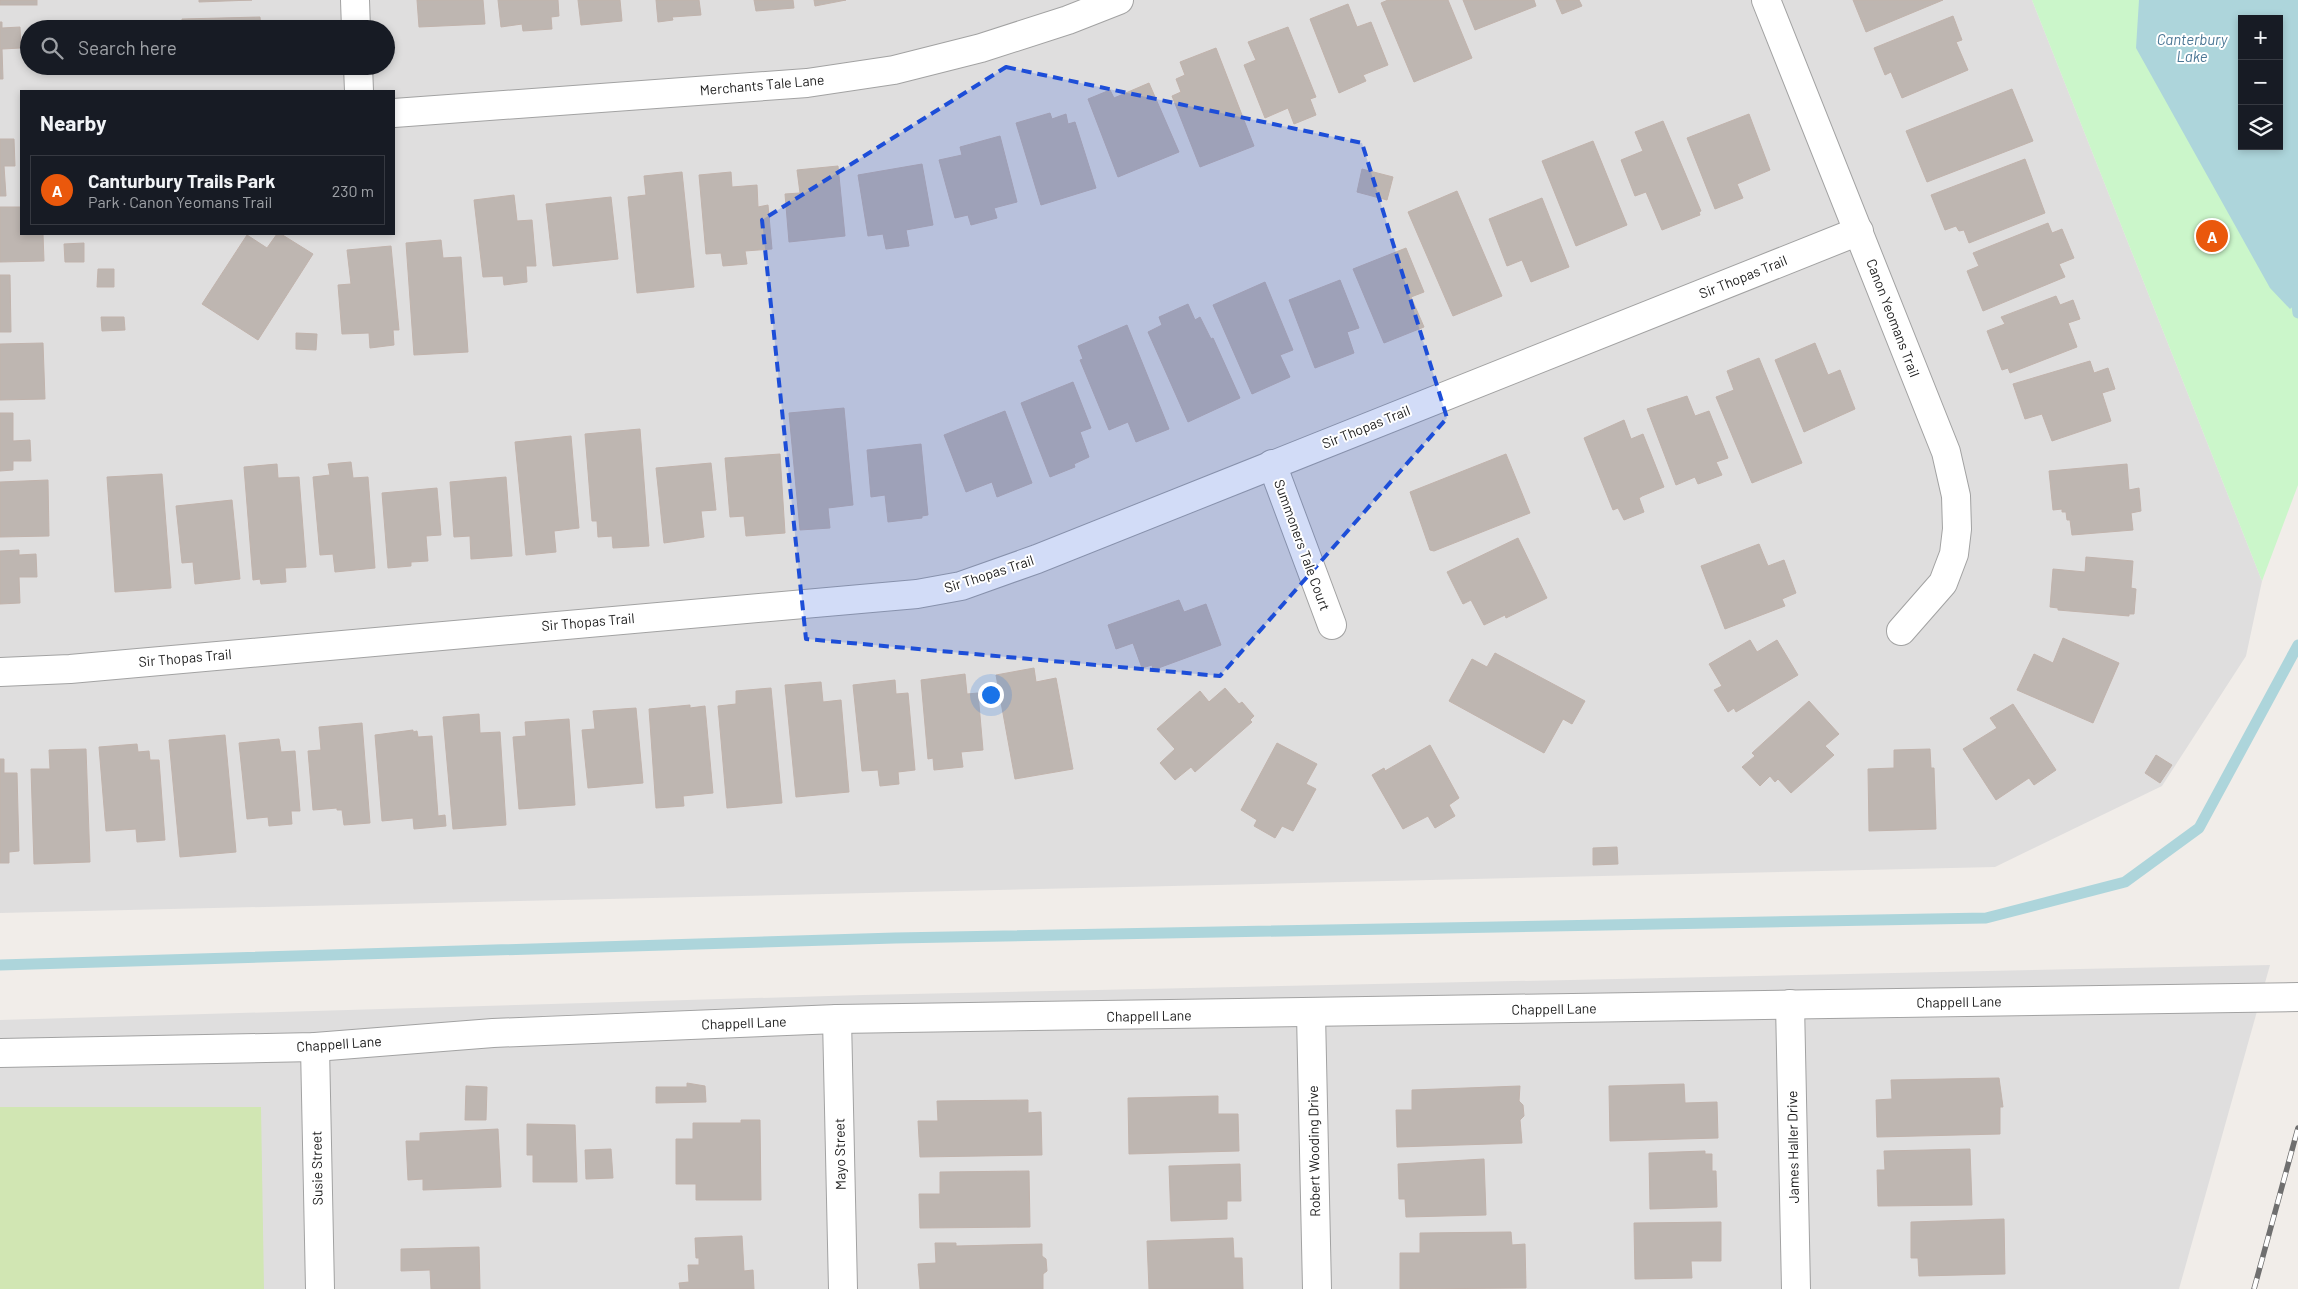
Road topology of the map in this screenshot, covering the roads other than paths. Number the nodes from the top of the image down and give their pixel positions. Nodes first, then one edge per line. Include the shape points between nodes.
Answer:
1 (355, 0) edge
2 (1119, 0) edge
3 (1766, 0) edge
4 (356, 20) edge
5 (358, 75) edge
6 (359, 90) edge
7 (395, 113) edge
8 (1859, 231) junction
9 (1272, 464) junction
10 (1332, 625) dead end
11 (1901, 631) dead end
12 (0, 672) edge
13 (2298, 997) edge
14 (1790, 1004) junction
15 (1311, 1014) junction
16 (837, 1019) junction
17 (315, 1047) junction
18 (0, 1053) edge
19 (320, 1289) edge
20 (844, 1289) edge
21 (1317, 1289) edge
22 (1796, 1289) edge

1 - 4 street
2 - 7 street, Merchants Tale Lane via 981,48 894,70 806,83
3 - 8 street, Canon Yeomans Trail
5 - 6 street
8 - 9 street, Sir Thopas Trail
8 - 11 street, Canon Yeomans Trail via 1946,452 1956,496 1958,529 1954,554 1943,583
9 - 10 street, Summoners Tale Court
9 - 12 street, Sir Thopas Trail via 995,575 961,586 917,594 70,669
13 - 14 street, Chappell Lane
14 - 15 street, Chappell Lane
14 - 22 street, James Haller Drive
15 - 16 street, Chappell Lane
15 - 21 street, Robert Wooding Drive
16 - 17 street, Chappell Lane via 493,1033
16 - 20 street, Mayo Street
17 - 18 street, Chappell Lane
17 - 19 street, Susie Street

